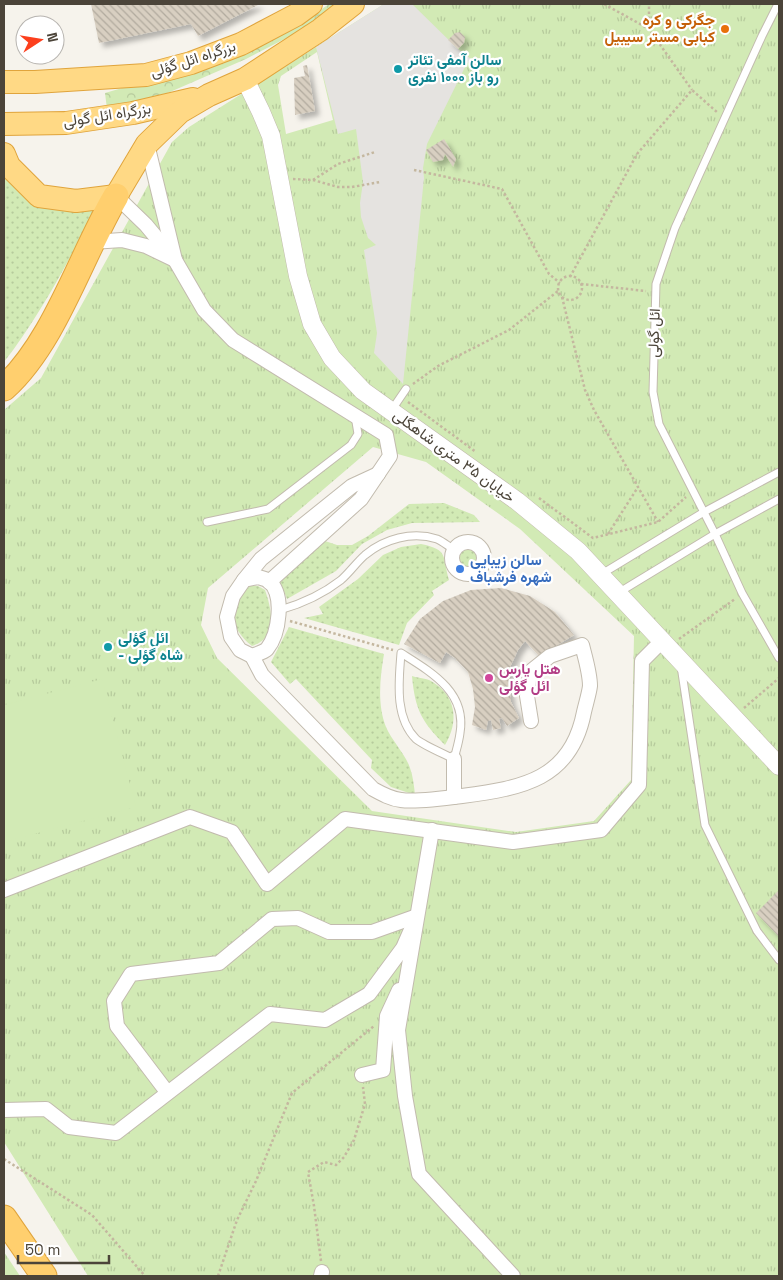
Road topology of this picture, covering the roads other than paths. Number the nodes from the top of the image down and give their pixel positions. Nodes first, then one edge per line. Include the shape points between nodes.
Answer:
1 (311, 4) edge
2 (353, 4) edge
3 (778, 4) edge
4 (245, 79) junction
5 (4, 82) edge
6 (209, 96) junction
7 (4, 124) edge
8 (146, 144) junction
9 (4, 154) edge
10 (116, 196) junction
11 (92, 242) junction
12 (175, 260) junction
13 (4, 388) edge
14 (406, 389) road end
15 (396, 404) junction
16 (355, 415) junction
17 (779, 472) edge
18 (378, 474) junction
19 (779, 499) edge
20 (704, 512) junction
21 (207, 522) dead end
22 (715, 534) junction
23 (453, 549) dead end
24 (600, 575) junction
25 (244, 580) junction
26 (269, 582) junction
27 (618, 593) junction
28 (279, 614) junction
29 (670, 649) junction
30 (252, 656) junction
31 (779, 658) edge
32 (531, 721) dead end
33 (454, 760) junction
34 (779, 766) edge
35 (454, 797) junction
36 (432, 830) junction
37 (4, 890) edge
38 (417, 916) junction
39 (779, 960) edge
40 (410, 961) junction
41 (362, 1075) road end
42 (167, 1092) junction
43 (4, 1110) edge
44 (4, 1218) edge
45 (44, 1276) edge
46 (513, 1276) edge

1 - 5 highway, بزرگراه ائل گؤلی via 241,44 191,63 146,75
2 - 4 highway via 320,30
3 - 20 lane, ائل گولی via 675,228 656,284 653,392 659,424
4 - 6 highway
4 - 15 street, خیابان ۳۵ متری شاهگلی via 271,136 298,276 312,324 332,358 363,391
6 - 7 highway, بزرگراه ائل گولی via 133,113 66,123
6 - 8 highway via 180,112
8 - 10 highway
8 - 12 street
9 - 10 highway via 9,166 39,196 76,201
10 - 11 highway
10 - 12 street
11 - 12 street via 122,240 146,246
11 - 13 highway via 34,353
12 - 16 street via 204,310 233,340
14 - 15 lane
15 - 24 street, خیابان ۳۵ متری شاهگلی via 578,551
16 - 18 street via 386,435 390,456
16 - 21 lane via 358,434 351,445 268,509
17 - 20 lane
18 - 25 street via 352,486 261,559
18 - 26 street via 361,499
19 - 22 lane
20 - 22 lane, ائل گولی
20 - 24 lane
22 - 27 lane
22 - 31 lane, ائل گولی via 742,593
23 - 28 lane via 437,539 410,536 385,542 366,555 341,580
24 - 27 street, خیابان ۳۵ متری شاهگلی
25 - 26 street via 258,577
25 - 30 street via 233,596 227,617 231,637 240,650
26 - 28 street via 276,594
27 - 29 street, خیابان ۳۵ متری شاهگلی
28 - 30 street via 276,630 266,650
29 - 34 street, خیابان ۳۵ متری شاهگلی
29 - 36 street via 642,661 639,785 601,830 514,842
29 - 39 lane via 705,825 757,931
30 - 35 street via 262,675 373,789 402,800
32 - 35 street via 527,696 530,672 550,656 582,644 590,685 581,728 566,758 524,784
33 - 33 lane via 416,739 404,721 398,696 401,652 433,673 453,693 460,711 461,731
33 - 35 street
36 - 37 street via 345,819 267,884 232,832 190,817
36 - 38 street
38 - 40 street
38 - 42 street via 403,948 369,994 325,1020 270,1014
38 - 42 street via 372,932 329,932 298,918 272,919 219,963 131,974 114,1001 117,1026
40 - 41 street via 387,1016 383,1070
40 - 46 street via 398,1030 418,1174
42 - 43 street via 116,1133 69,1126 46,1109
44 - 45 highway

